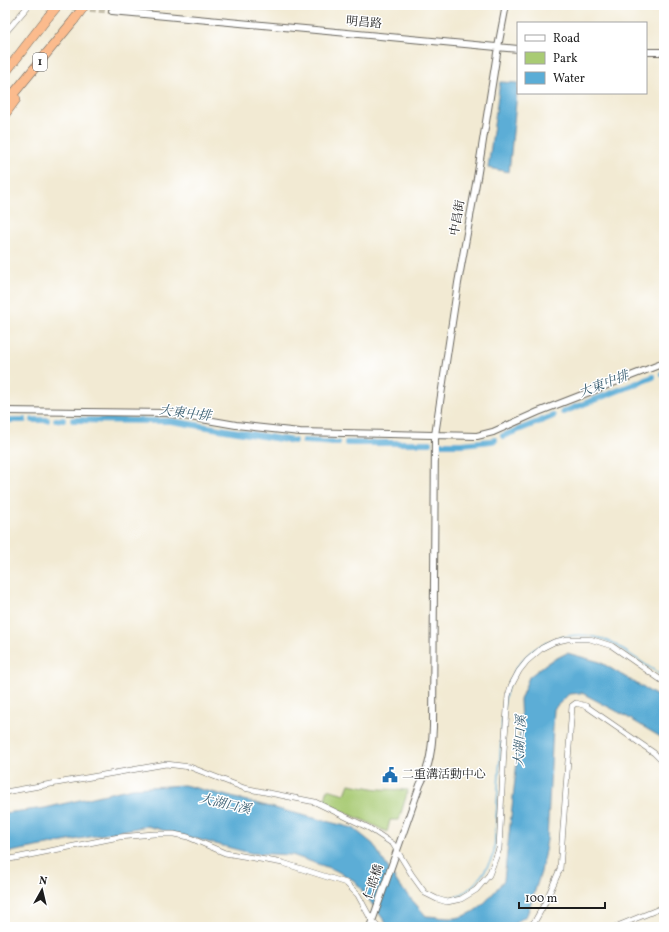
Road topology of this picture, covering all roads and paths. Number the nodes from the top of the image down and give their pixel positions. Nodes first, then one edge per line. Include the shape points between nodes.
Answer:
1 (29, 5) edge
2 (45, 5) edge
3 (48, 5) edge
4 (58, 5) edge
5 (85, 5) edge
6 (506, 5) edge
7 (112, 11) tunnel mouth
8 (71, 23) junction
9 (42, 25) junction
10 (5, 33) edge
11 (498, 47) junction
12 (517, 49) edge
13 (647, 52) edge
14 (664, 52) edge
15 (5, 65) edge
16 (5, 73) edge
17 (5, 104) edge
18 (5, 114) edge
19 (664, 363) edge
20 (5, 412) edge
21 (435, 435) junction
22 (664, 682) edge
23 (664, 763) edge
24 (5, 792) edge
25 (397, 851) junction
26 (5, 860) edge
27 (664, 907) edge
28 (371, 924) edge
29 (378, 927) edge
30 (529, 927) edge
31 (615, 927) edge

1 - 10 street
2 - 3 street
4 - 9 highway, 1, bridge
5 - 8 highway, 1, bridge
6 - 11 street, 中昌街
7 - 11 street, 明昌路
8 - 17 highway, 1
8 - 18 highway
9 - 15 highway
9 - 16 highway, 1
11 - 12 street, 明昌路
11 - 21 street, 中昌街
13 - 14 street
19 - 21 street via 493,432 477,436
20 - 21 street via 167,412 236,425 300,432
21 - 25 street, 中昌街 via 431,753
22 - 25 street via 612,646 590,639 567,639 542,648 519,672 508,696 499,849 489,875 476,890 461,899 447,902 425,892
23 - 30 street via 654,753 586,706 576,703 572,706 560,869 545,903
24 - 25 street via 166,764 190,767 244,788 315,802 369,828 392,844
25 - 28 street, 仁皓橋
26 - 28 street via 119,837 174,834 188,837 225,854 283,863 346,883 358,895
27 - 31 street
28 - 29 street

